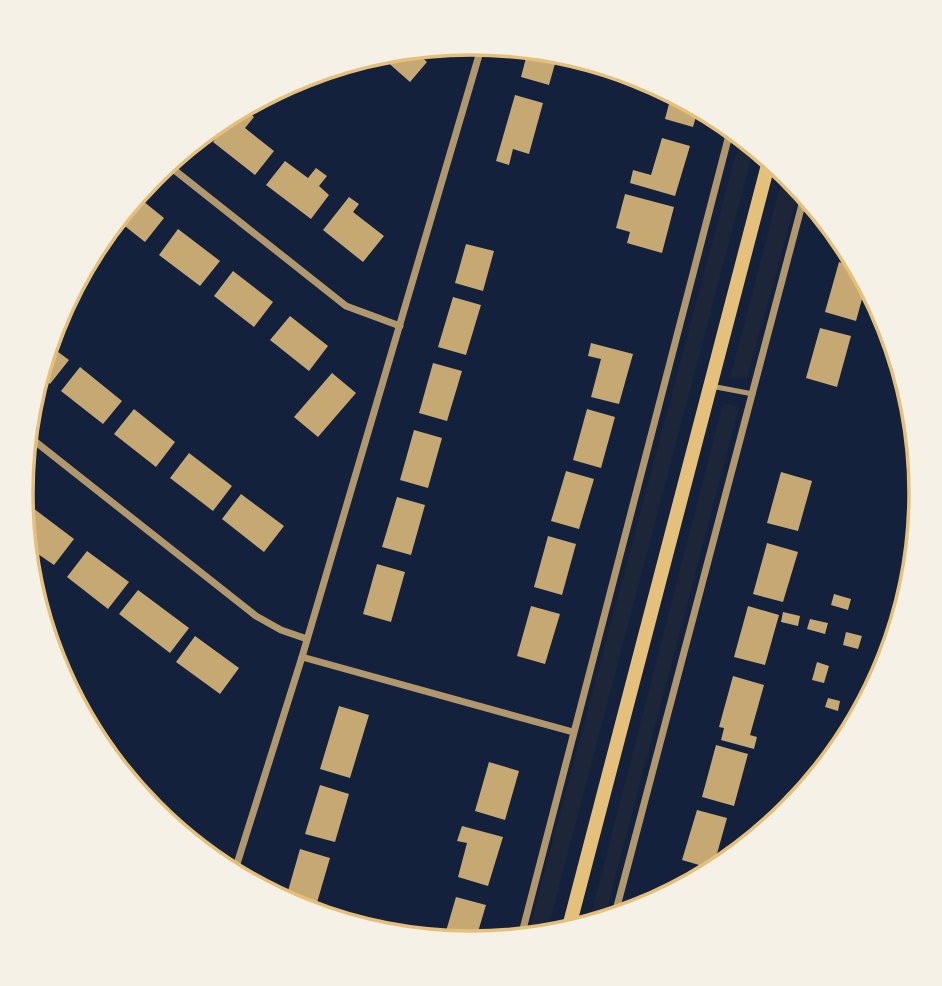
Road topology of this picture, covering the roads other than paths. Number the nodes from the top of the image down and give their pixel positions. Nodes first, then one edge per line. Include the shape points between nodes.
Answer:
1 (479, 55) edge
2 (728, 139) edge
3 (175, 170) edge
4 (767, 170) edge
5 (802, 206) edge
6 (400, 326) junction
7 (710, 385) junction
8 (753, 394) junction
9 (36, 442) edge
10 (307, 639) junction
11 (302, 657) junction
12 (573, 732) junction
13 (237, 863) edge
14 (617, 906) edge
15 (571, 919) edge
16 (523, 927) edge

1 - 6 street
2 - 12 street
3 - 6 street via 346,306
4 - 7 main road
5 - 8 street
6 - 10 street
7 - 8 lane
7 - 15 main road
8 - 14 street
9 - 10 street via 256,616
10 - 11 street
11 - 12 street
11 - 13 street
12 - 16 street

